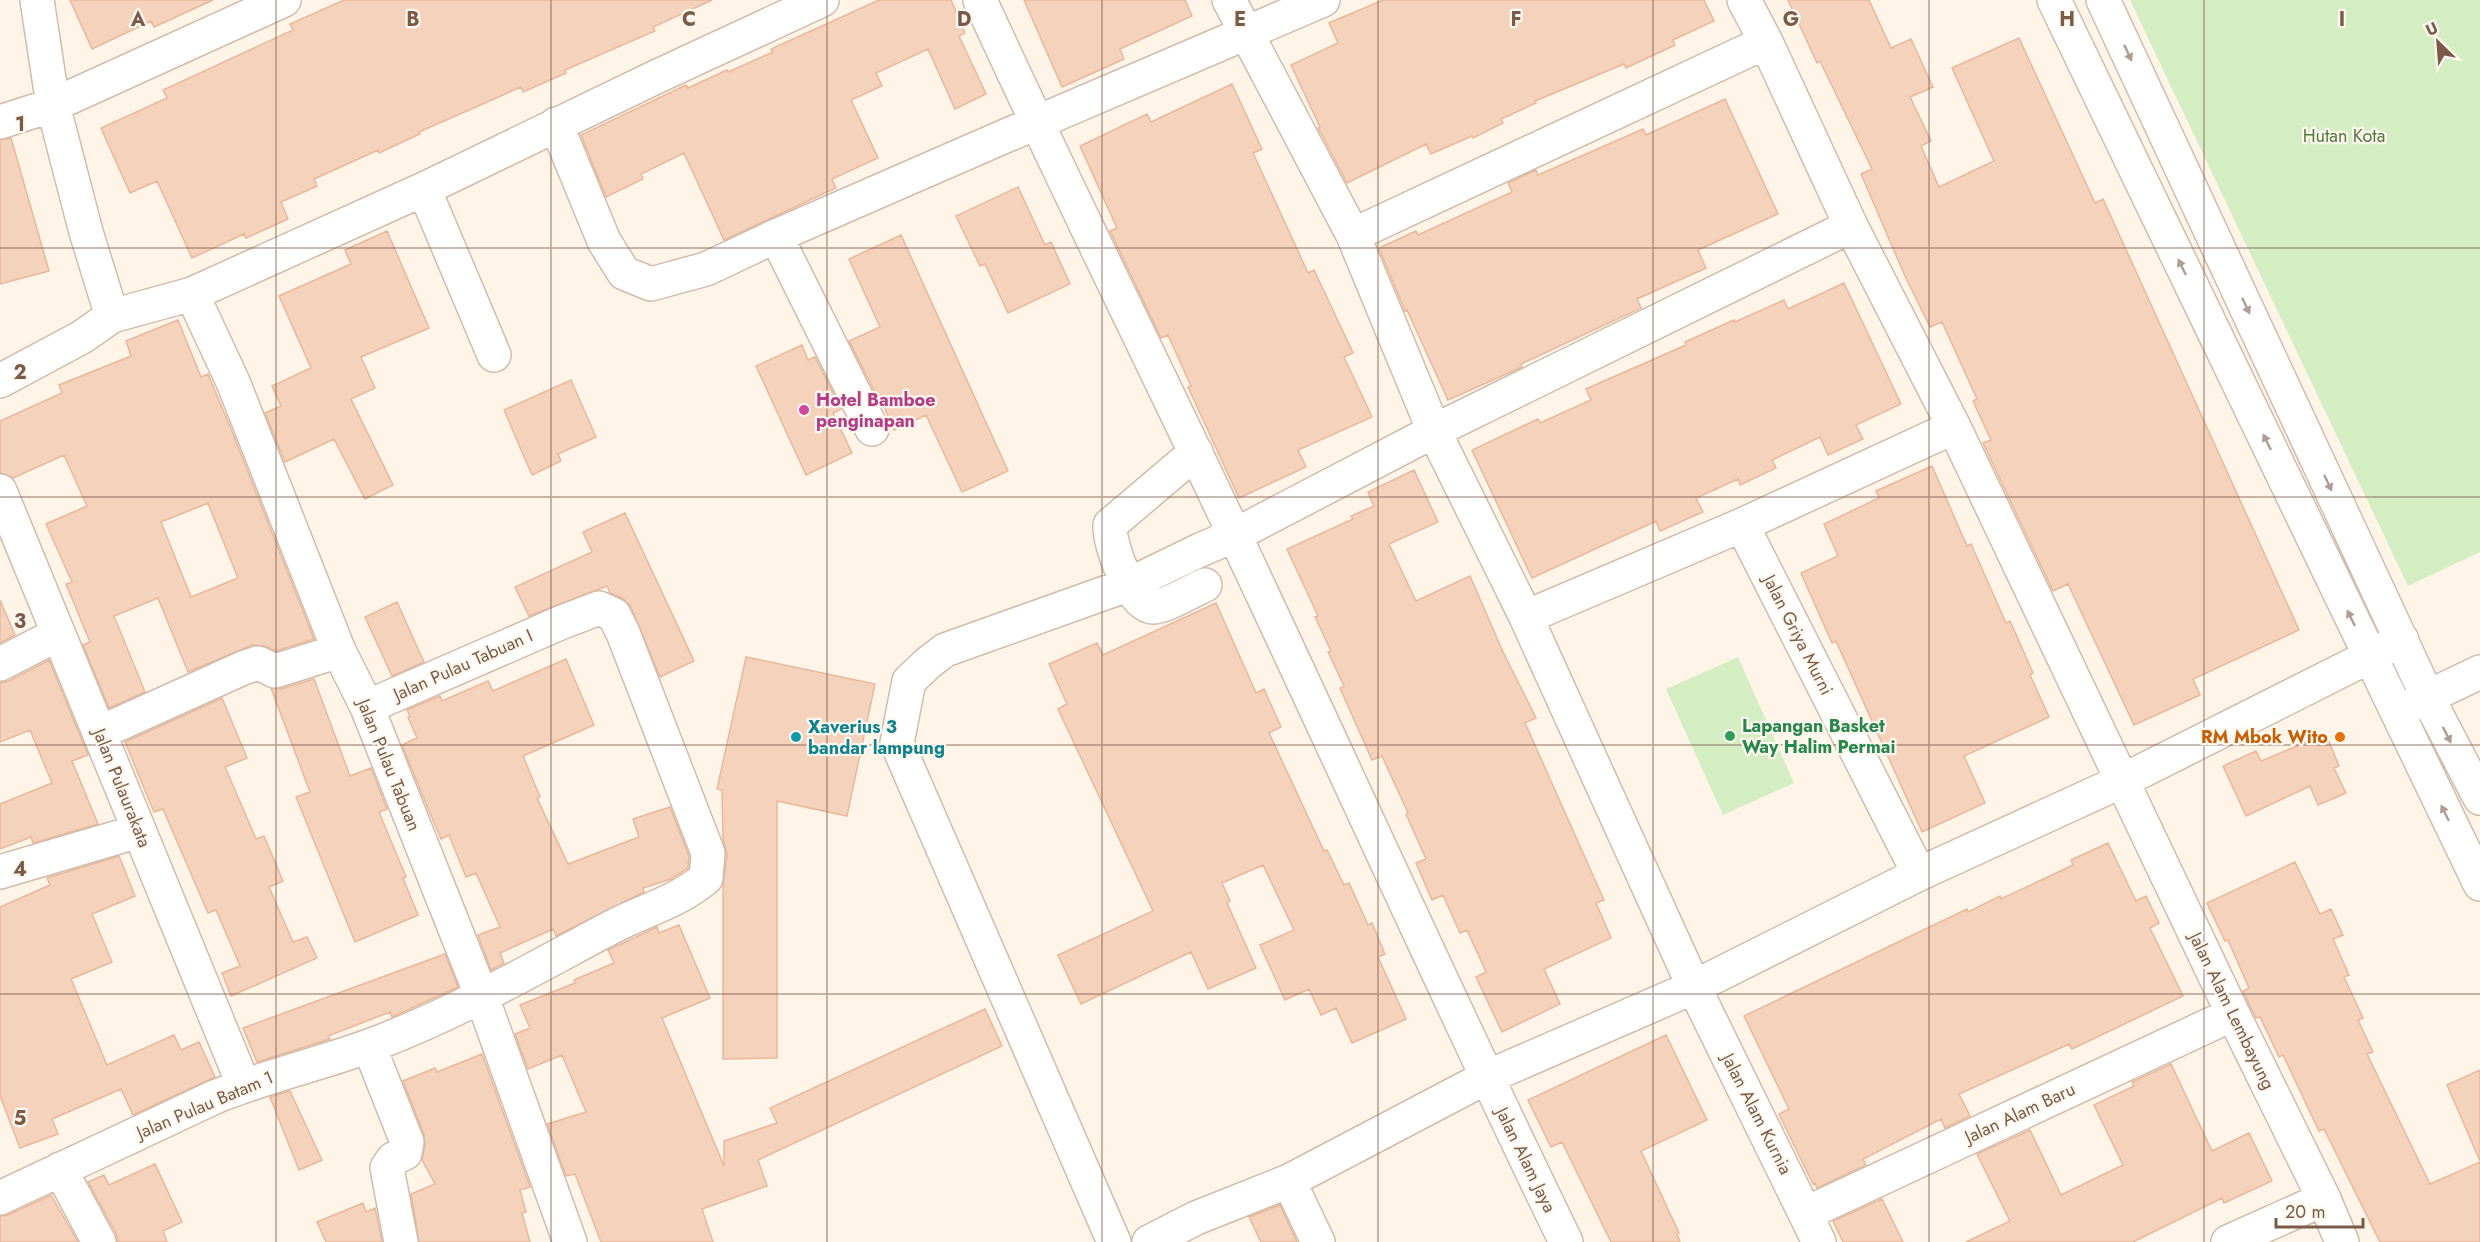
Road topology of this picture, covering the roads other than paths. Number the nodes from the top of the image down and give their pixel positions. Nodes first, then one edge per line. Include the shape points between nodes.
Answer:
1 (38, 0) edge
2 (284, 0) edge
3 (822, 0) edge
4 (980, 0) edge
5 (1228, 0) edge
6 (1323, 0) edge
7 (1744, 0) edge
8 (2054, 0) edge
9 (2103, 0) edge
10 (1248, 34) junction
11 (1766, 42) junction
12 (53, 105) junction
13 (0, 122) edge
14 (1036, 123) junction
15 (556, 124) junction
16 (424, 189) junction
17 (1851, 226) junction
18 (1353, 235) junction
19 (776, 236) junction
20 (192, 294) junction
21 (111, 316) junction
22 (494, 355) dead end
23 (0, 381) edge
24 (1954, 427) junction
25 (873, 429) dead end
26 (1434, 431) junction
27 (1196, 452) junction
28 (0, 491) edge
29 (1742, 525) junction
30 (1235, 535) junction
31 (1130, 584) junction
32 (1205, 585) dead end
33 (1526, 617) junction
34 (58, 634) junction
35 (2402, 640) junction
36 (339, 651) junction
37 (2370, 657) junction
38 (0, 664) edge
39 (2480, 672) edge
40 (2428, 698) junction
41 (366, 707) junction
42 (2396, 711) junction
43 (99, 733) junction
44 (2122, 781) junction
45 (2480, 798) edge
46 (140, 831) junction
47 (2472, 849) edge
48 (0, 872) edge
49 (1919, 874) junction
50 (2480, 884) edge
51 (1694, 987) junction
52 (482, 997) junction
53 (2233, 1014) junction
54 (369, 1046) junction
55 (1485, 1078) junction
56 (244, 1086) junction
57 (60, 1169) junction
58 (1289, 1181) junction
59 (0, 1198) edge
60 (2324, 1199) junction
61 (1806, 1213) junction
62 (1202, 1230) edge
63 (99, 1242) edge
64 (401, 1242) edge
65 (570, 1242) edge
66 (1114, 1242) edge
67 (1149, 1242) edge
68 (1318, 1242) edge
69 (1566, 1242) edge
70 (1819, 1242) edge
71 (2228, 1242) edge
72 (2343, 1242) edge

1 - 12 street
2 - 12 street
3 - 15 street
4 - 14 street, Jalan Alam Jaya
5 - 10 street, Jalan Alam Kurnia
6 - 10 street
7 - 11 street, Jalan Alam Lembayung
37 -> 8 street
9 -> 35 street
10 - 14 street
10 - 18 street, Jalan Alam Kurnia
11 - 17 street, Jalan Alam Lembayung
11 - 18 street
12 - 13 street
12 - 21 street
14 - 19 street
14 - 27 street, Jalan Alam Jaya
15 - 16 street
15 - 19 street via 604,241 624,273 651,284 706,269
16 - 20 street
16 - 22 street
17 - 24 street, Jalan Alam Lembayung
17 - 26 street
18 - 26 street, Jalan Alam Kurnia
19 - 25 street
20 - 21 street
20 - 36 street, Jalan Pulau Tabuan via 233,382
21 - 23 street
24 - 29 street
24 - 44 street, Jalan Alam Lembayung
26 - 30 street
26 - 33 street, Jalan Alam Kurnia
27 - 30 street, Jalan Alam Jaya
27 - 31 street via 1110,525 1109,538
28 - 34 street, Jalan Pulaurakata
29 - 33 street
29 - 49 street, Jalan Griya Murni
30 - 31 street
30 - 55 street, Jalan Alam Jaya
31 - 32 street via 1136,598 1156,608
31 - 66 street via 945,650 909,681 897,743
33 - 51 street, Jalan Alam Kurnia
34 - 38 street
34 - 43 street, Jalan Pulaurakata
35 - 37 street
35 - 40 street
36 - 41 street, Jalan Pulau Tabuan
36 - 43 street via 275,671 258,663 243,668
37 - 42 street
37 - 44 street
39 - 40 street
40 - 42 street
40 -> 45 street
41 - 52 street, Jalan Pulau Tabuan
41 - 52 street, Jalan Pulau Tabuan I via 599,608 614,615 623,633 708,853 706,878 668,903 618,924
47 -> 42 street
43 - 46 street, Jalan Pulaurakata
44 - 49 street
44 - 53 street, Jalan Alam Lembayung
46 - 48 street
46 - 56 street, Jalan Pulaurakata
47 - 50 street
49 - 51 street
51 - 55 street
51 - 61 street, Jalan Alam Kurnia
52 - 54 street, Jalan Pulau Batam 1
52 - 65 street, Jalan Pulau Tabuan
53 - 60 street, Jalan Alam Lembayung
53 - 61 street, Jalan Alam Baru
54 - 56 street, Jalan Pulau Batam 1
54 - 64 street via 407,1142 405,1153 393,1159 387,1168
55 - 58 street
55 - 69 street, Jalan Alam Jaya
56 - 57 street, Jalan Pulau Batam 1
57 - 59 street, Jalan Pulau Batam 1
57 - 63 street
58 - 62 street
58 - 68 street
60 - 71 street
60 - 72 street, Jalan Alam Lembayung
61 - 70 street, Jalan Alam Kurnia
62 - 67 street

